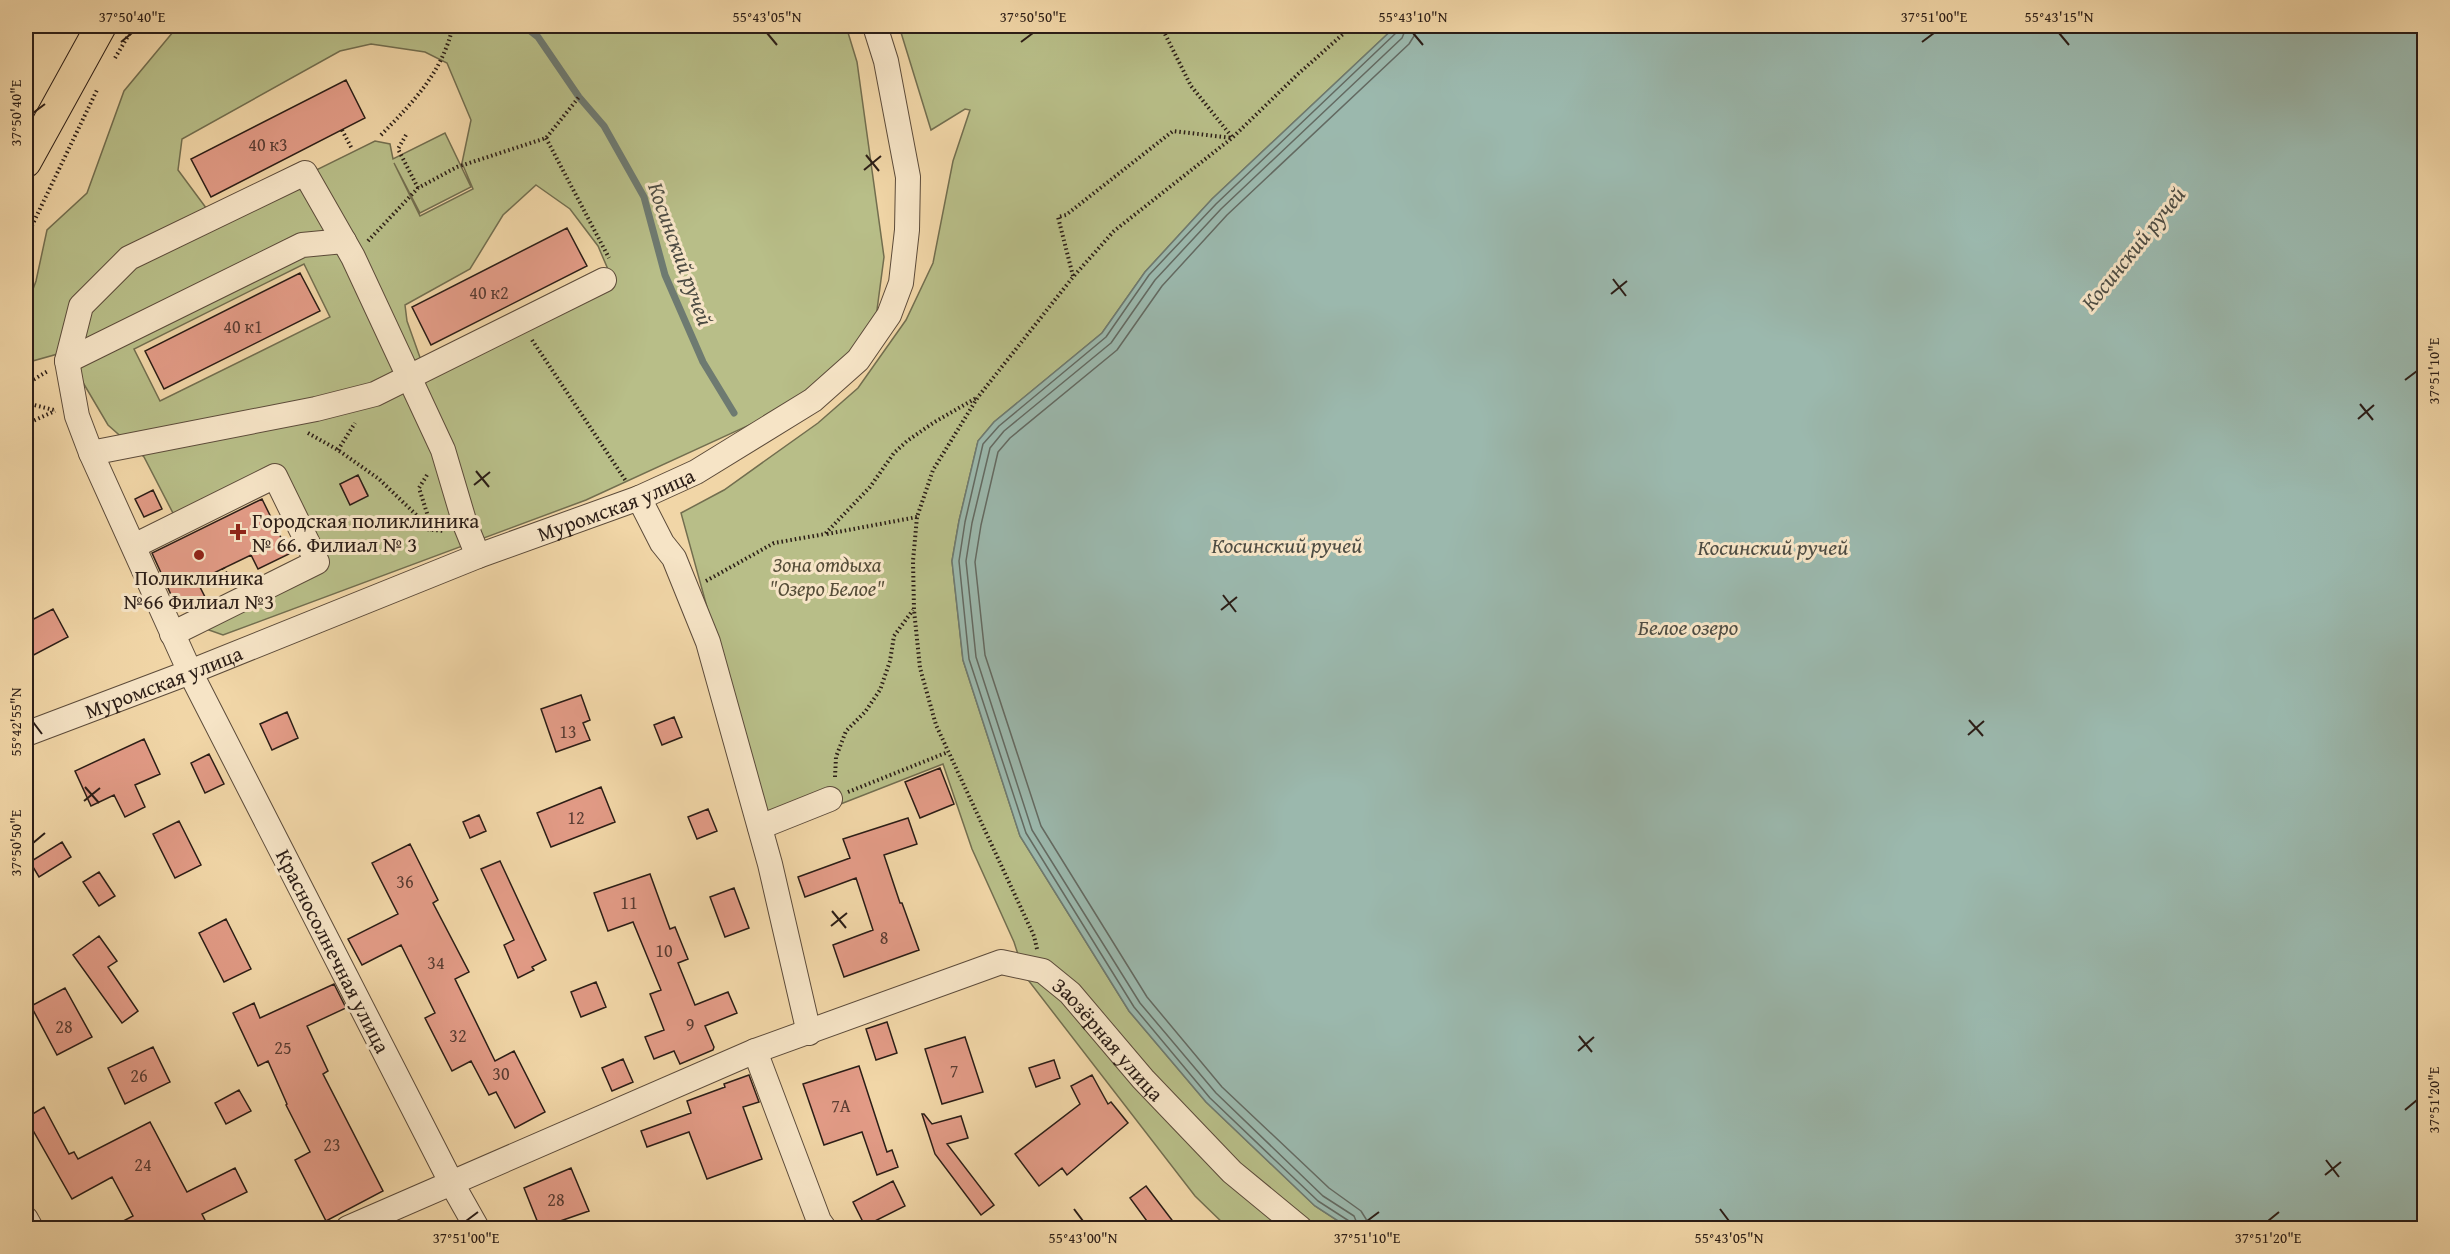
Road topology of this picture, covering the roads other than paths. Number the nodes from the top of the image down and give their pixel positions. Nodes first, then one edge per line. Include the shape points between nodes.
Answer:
1 (101, 26) edge
2 (875, 26) edge
3 (26, 162) edge
4 (349, 249) junction
5 (604, 280) road end
6 (67, 361) junction
7 (409, 377) junction
8 (91, 453) junction
9 (639, 498) junction
10 (474, 545) junction
11 (134, 546) junction
12 (172, 634) junction
13 (190, 672) junction
14 (26, 734) edge
15 (833, 789) road end
16 (760, 826) junction
17 (808, 1033) junction
18 (756, 1051) junction
19 (451, 1182) junction
20 (26, 1219) edge
21 (31, 1228) edge
22 (348, 1228) edge
23 (477, 1228) edge
24 (824, 1228) edge
25 (1300, 1228) edge

1 - 3 main road
2 - 9 street, Муромская улица via 886,61 908,177 901,283 890,315 858,360 813,400 696,472
4 - 6 street via 302,245
4 - 6 street via 305,173 129,258 81,306
4 - 7 street
5 - 7 street
6 - 8 street, Красносолнечная улица via 77,416
7 - 8 street via 375,394 292,414
7 - 10 street via 443,450
8 - 11 street, Красносолнечная улица
9 - 10 street, Муромская улица
9 - 16 street via 674,558 708,642
10 - 13 street, Муромская улица
11 - 12 street, Красносолнечная улица
11 - 12 street via 274,476 317,562
12 - 13 street, Красносолнечная улица
13 - 14 street, Муромская улица
13 - 19 street, Красносолнечная улица
15 - 16 street
16 - 17 street
17 - 18 street, Заозёрная улица
17 - 25 street, Заозёрная улица via 1001,963 1043,971 1070,993 1143,1079 1232,1172
18 - 19 street, Заозёрная улица
18 - 24 street
19 - 22 street, Заозёрная улица
19 - 23 street, Красносолнечная улица
20 - 21 street

